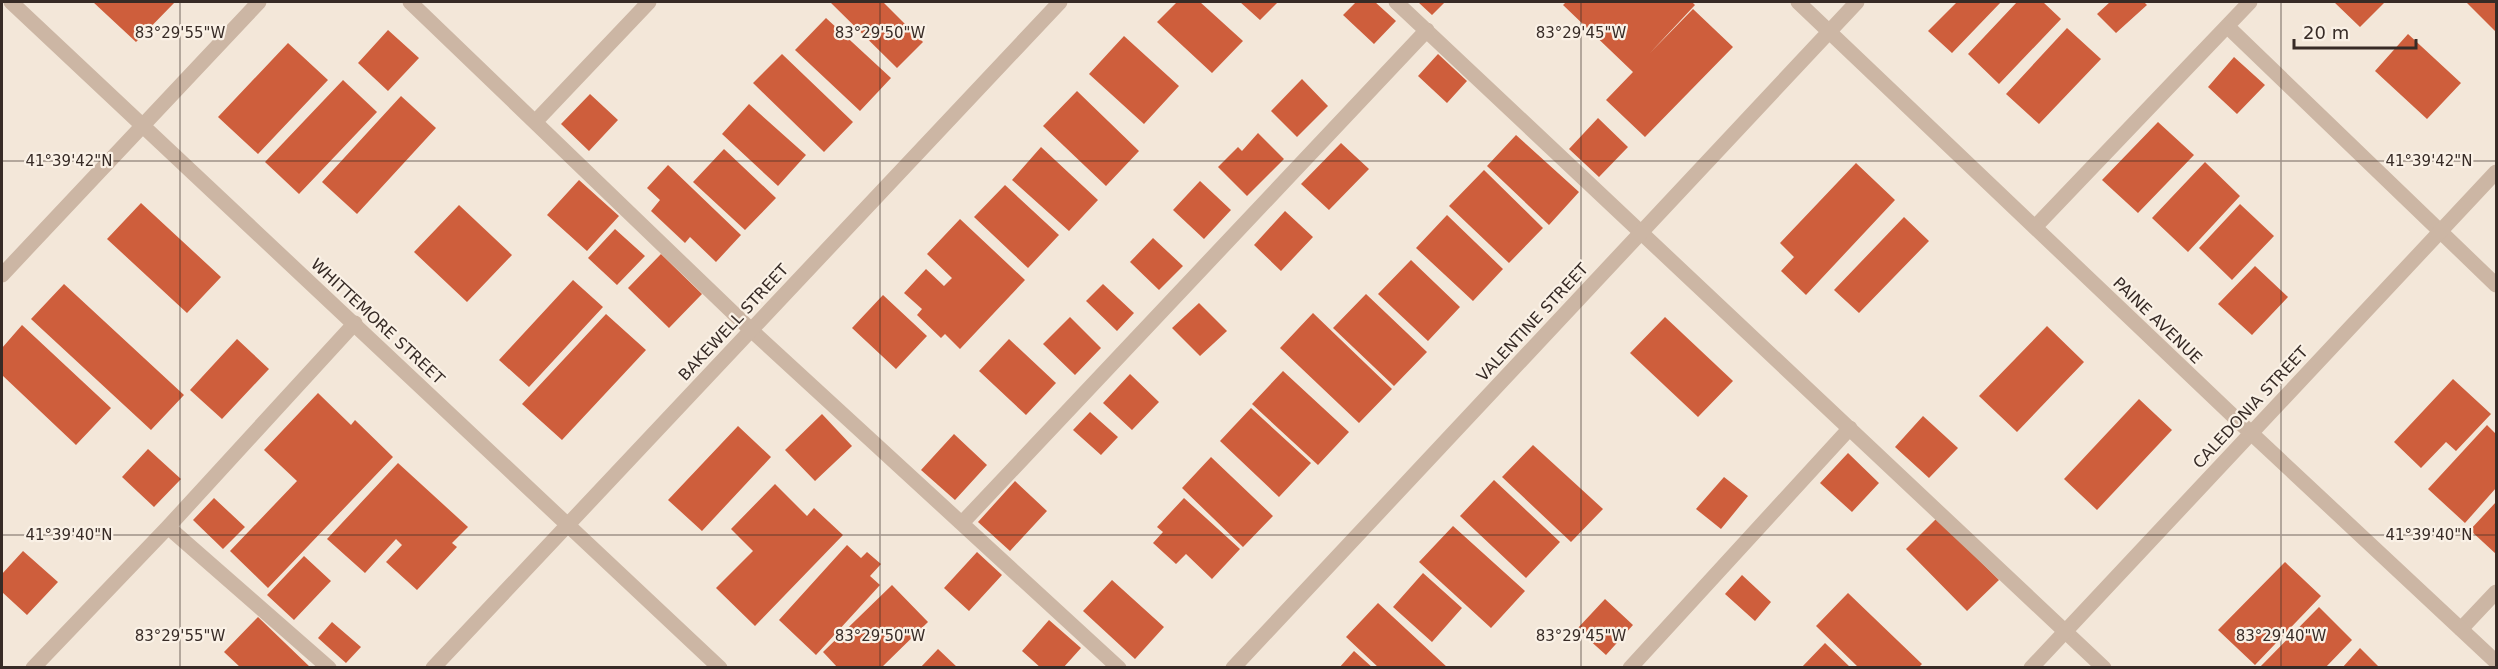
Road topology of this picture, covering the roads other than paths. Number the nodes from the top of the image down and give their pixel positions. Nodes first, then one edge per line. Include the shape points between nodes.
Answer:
1 (11, 2) edge
2 (259, 2) edge
3 (410, 2) edge
4 (649, 2) edge
5 (1060, 2) edge
6 (1396, 2) edge
7 (1798, 2) edge
8 (1857, 2) edge
9 (2250, 2) edge
10 (2227, 26) junction
11 (1427, 30) junction
12 (1830, 31) junction
13 (535, 122) junction
14 (143, 124) junction
15 (2496, 172) edge
16 (2035, 227) junction
17 (2441, 231) junction
18 (1641, 232) junction
19 (2, 275) edge
20 (2496, 285) edge
21 (355, 324) junction
22 (751, 330) junction
23 (1850, 428) junction
24 (2250, 433) junction
25 (568, 523) junction
26 (962, 523) junction
27 (168, 526) junction
28 (2496, 592) edge
29 (2461, 629) junction
30 (2065, 631) junction
31 (2496, 662) edge
32 (33, 668) edge
33 (329, 668) edge
34 (434, 668) edge
35 (720, 668) edge
36 (1119, 668) edge
37 (1233, 668) edge
38 (1630, 668) edge
39 (2031, 668) edge
40 (2104, 668) edge

1 - 14 street, WHITTEMORE STREET
2 - 14 street
3 - 13 street
4 - 13 street
5 - 22 street, BAKEWELL STREET
6 - 11 street
7 - 12 street, PAINE AVENUE
8 - 12 street, VALENTINE STREET
9 - 10 street
10 - 16 street
10 - 17 street
11 - 18 street
11 - 26 street
12 - 16 street, PAINE AVENUE
12 - 18 street, VALENTINE STREET
13 - 22 street
14 - 19 street
14 - 21 street, WHITTEMORE STREET
15 - 17 street, CALEDONIA STREET
16 - 24 street, PAINE AVENUE
17 - 20 street
17 - 24 street, CALEDONIA STREET
18 - 23 street
18 - 37 street, VALENTINE STREET
21 - 25 street, WHITTEMORE STREET
21 - 27 street
22 - 25 street, BAKEWELL STREET
22 - 26 street
23 - 30 street
23 - 38 street
24 - 29 street, PAINE AVENUE
24 - 30 street, CALEDONIA STREET
25 - 34 street, BAKEWELL STREET
25 - 35 street, WHITTEMORE STREET
26 - 36 street
27 - 32 street
27 - 33 street
28 - 29 street
29 - 31 street, PAINE AVENUE
30 - 39 street, CALEDONIA STREET
30 - 40 street

